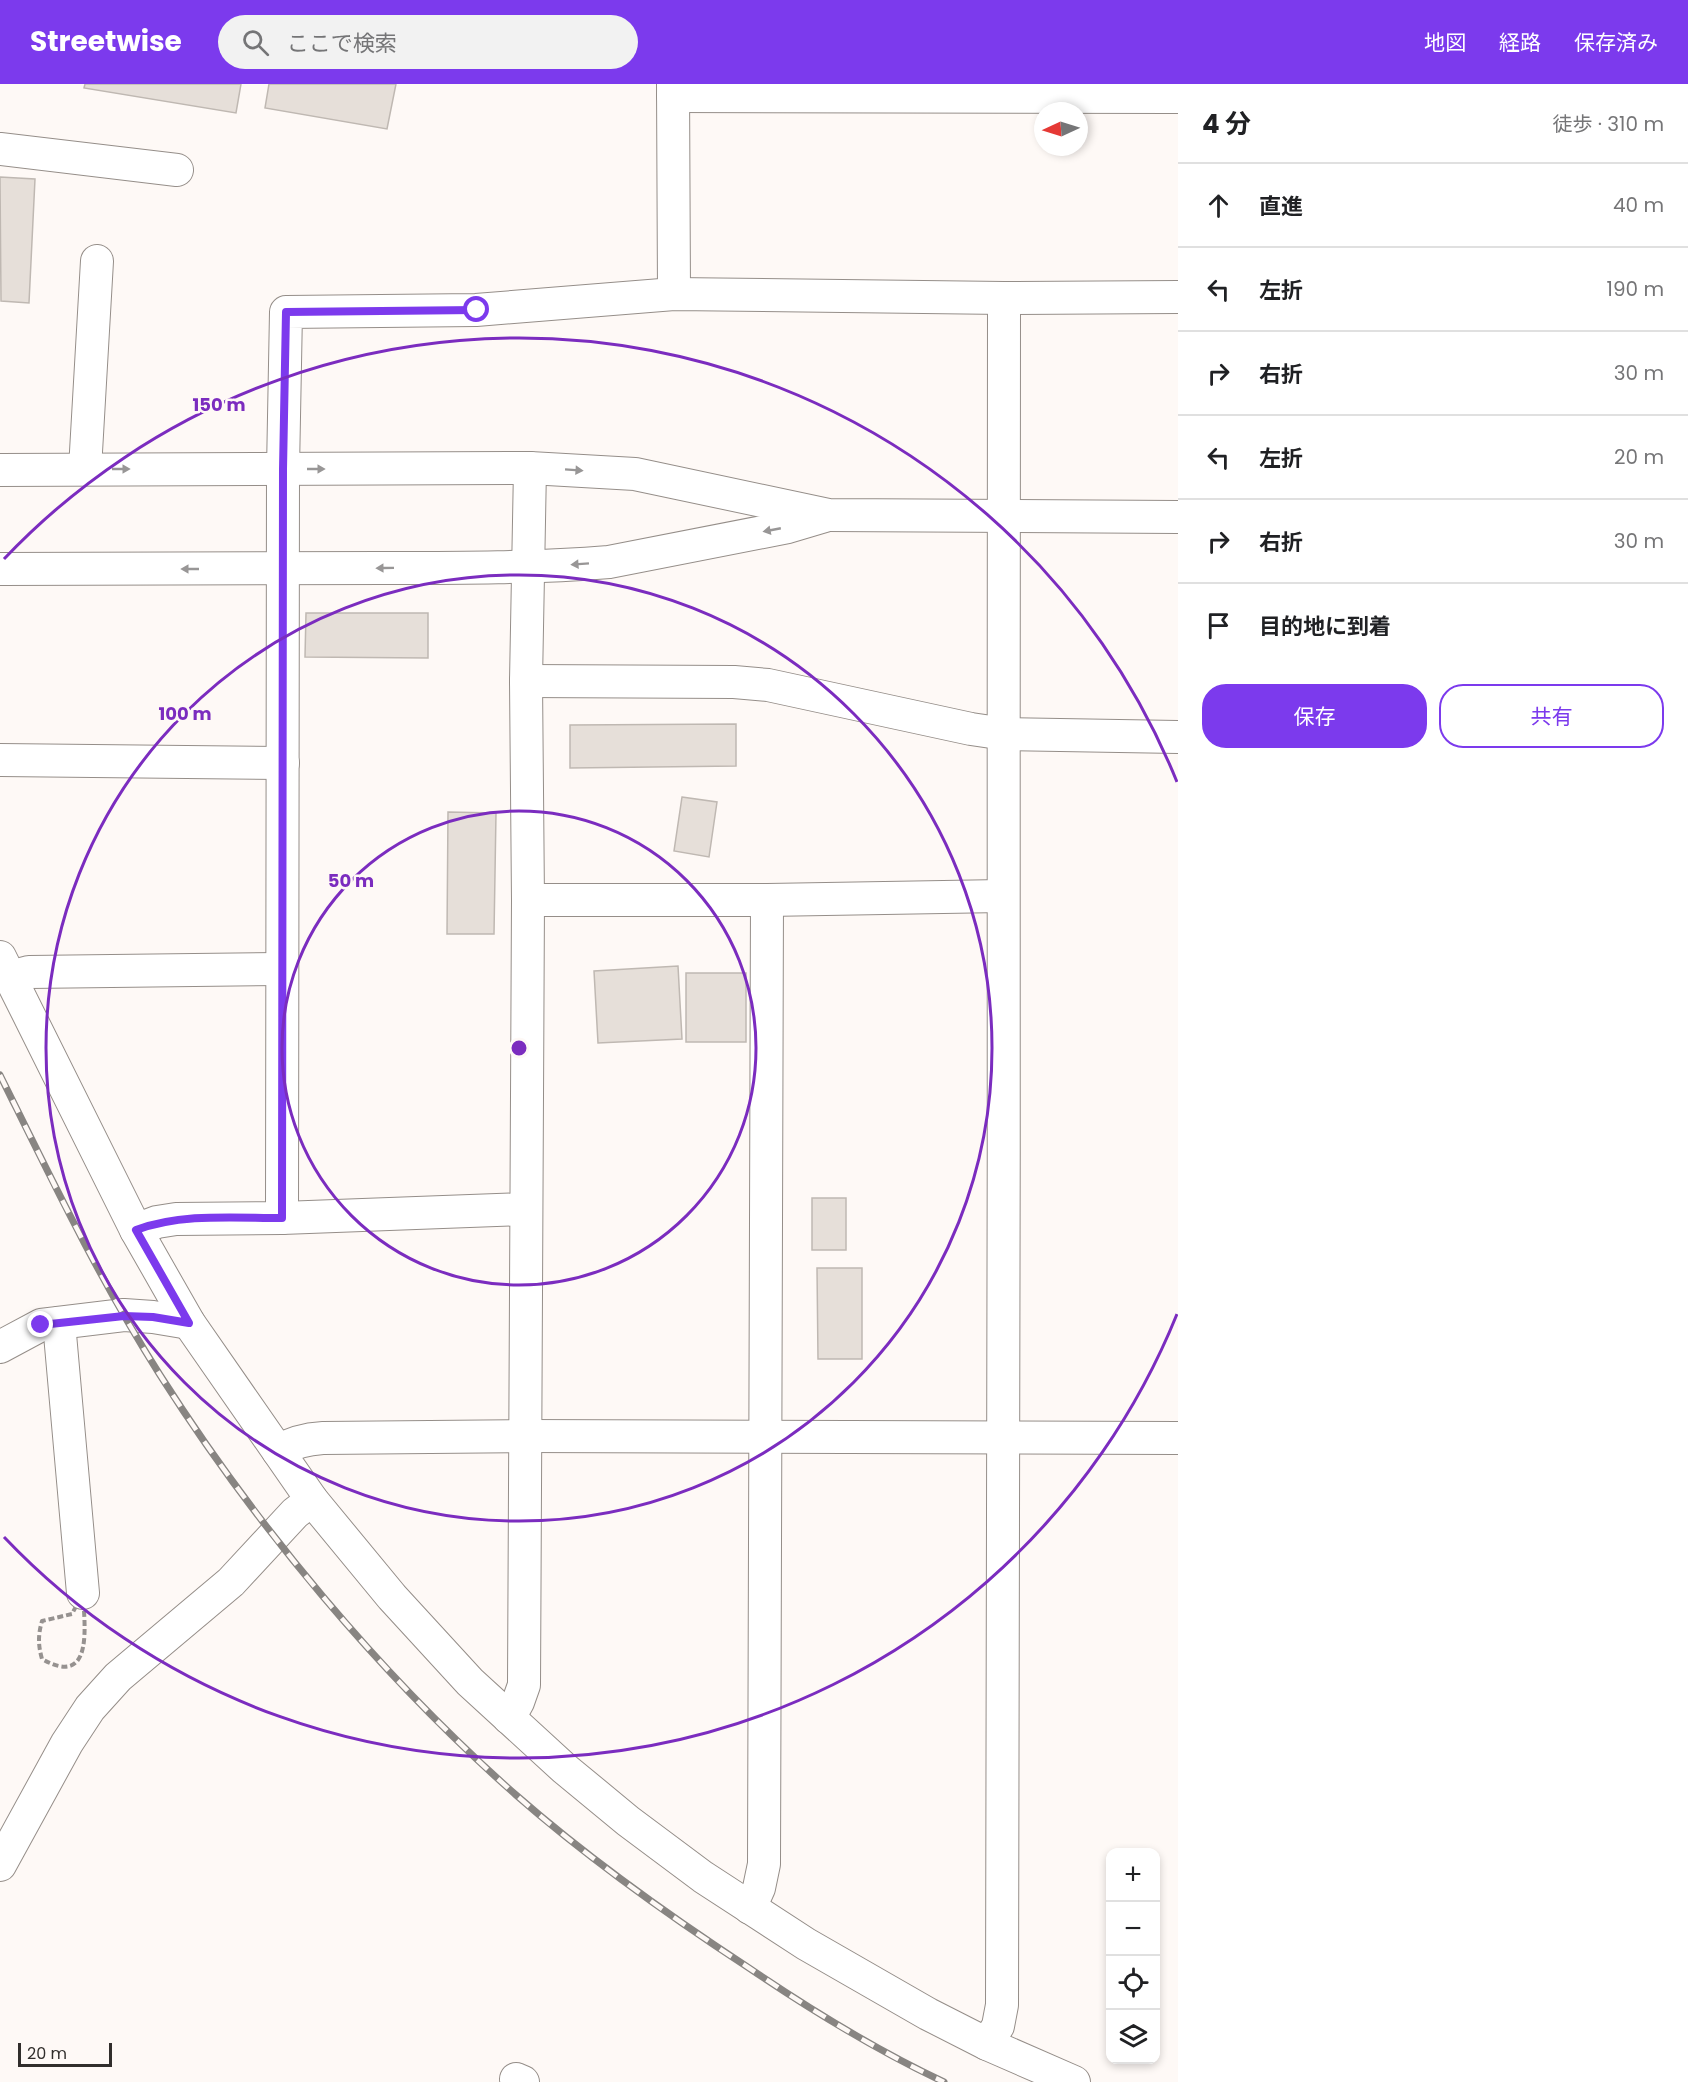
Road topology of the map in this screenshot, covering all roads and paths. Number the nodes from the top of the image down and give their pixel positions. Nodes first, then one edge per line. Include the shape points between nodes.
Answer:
1 (673, 90) edge
2 (1178, 97) edge
3 (0, 149) edge
4 (177, 170) dead end
5 (97, 261) dead end
6 (674, 294) junction
7 (1178, 297) edge
8 (1004, 298) junction
9 (530, 468) junction
10 (85, 469) junction
11 (283, 469) junction
12 (0, 470) edge
13 (828, 515) junction
14 (1004, 517) junction
15 (1178, 517) edge
16 (529, 567) junction
17 (0, 568) edge
18 (284, 569) junction
19 (526, 681) junction
20 (1005, 734) junction
21 (1178, 736) edge
22 (0, 760) edge
23 (283, 763) junction
24 (1002, 896) junction
25 (528, 900) junction
26 (767, 900) junction
27 (5, 967) edge
28 (281, 969) junction
29 (526, 1209) junction
30 (282, 1218) junction
31 (136, 1230) junction
32 (59, 1323) junction
33 (189, 1323) junction
34 (0, 1347) edge
35 (525, 1436) junction
36 (765, 1436) junction
37 (1005, 1436) junction
38 (1178, 1438) edge
39 (278, 1451) junction
40 (312, 1500) junction
41 (83, 1593) junction
42 (509, 1718) junction
43 (0, 1865) edge
44 (750, 1908) junction
45 (987, 2044) junction
46 (1074, 2082) edge

1 - 2 street
1 - 6 street
3 - 4 street
5 - 10 street
6 - 8 street
6 - 11 street via 477,310 286,312
7 - 8 street
8 - 14 street
11 -> 9 street
9 -> 13 street via 635,474
9 - 16 street
10 -> 11 street
10 - 12 street
11 - 18 street
13 - 14 street
13 -> 16 street via 788,527 609,562
14 - 15 street
14 - 20 street
16 -> 18 street
16 - 19 street
18 -> 17 street
18 - 23 street
19 - 20 street via 768,685
19 - 25 street
20 - 21 street
20 - 24 street
22 - 23 street
23 - 28 street
24 - 26 street
24 - 37 street
25 - 26 street
25 - 29 street
26 - 36 street
27 - 28 street via 29,972
27 - 31 street
28 - 30 street
29 - 30 street
29 - 35 street
30 - 31 street via 176,1219
31 - 33 street
32 - 33 street via 124,1316
32 - 34 street via 41,1325
32 - 41 street
33 - 39 street
35 - 36 street
35 - 39 street via 307,1439
35 - 42 street via 524,1685
36 - 37 street
36 - 44 street via 764,1864
37 - 38 street
37 - 45 street via 1002,2005 998,2026
39 - 40 street
40 - 42 street via 392,1597 470,1682
40 - 43 street via 231,1582 118,1677 90,1708 66,1743
41 - 41 path via 82,1657 72,1665 55,1666 42,1659 42,1621 72,1614
42 - 44 street via 628,1821
44 - 45 street via 866,1980
45 - 46 street

